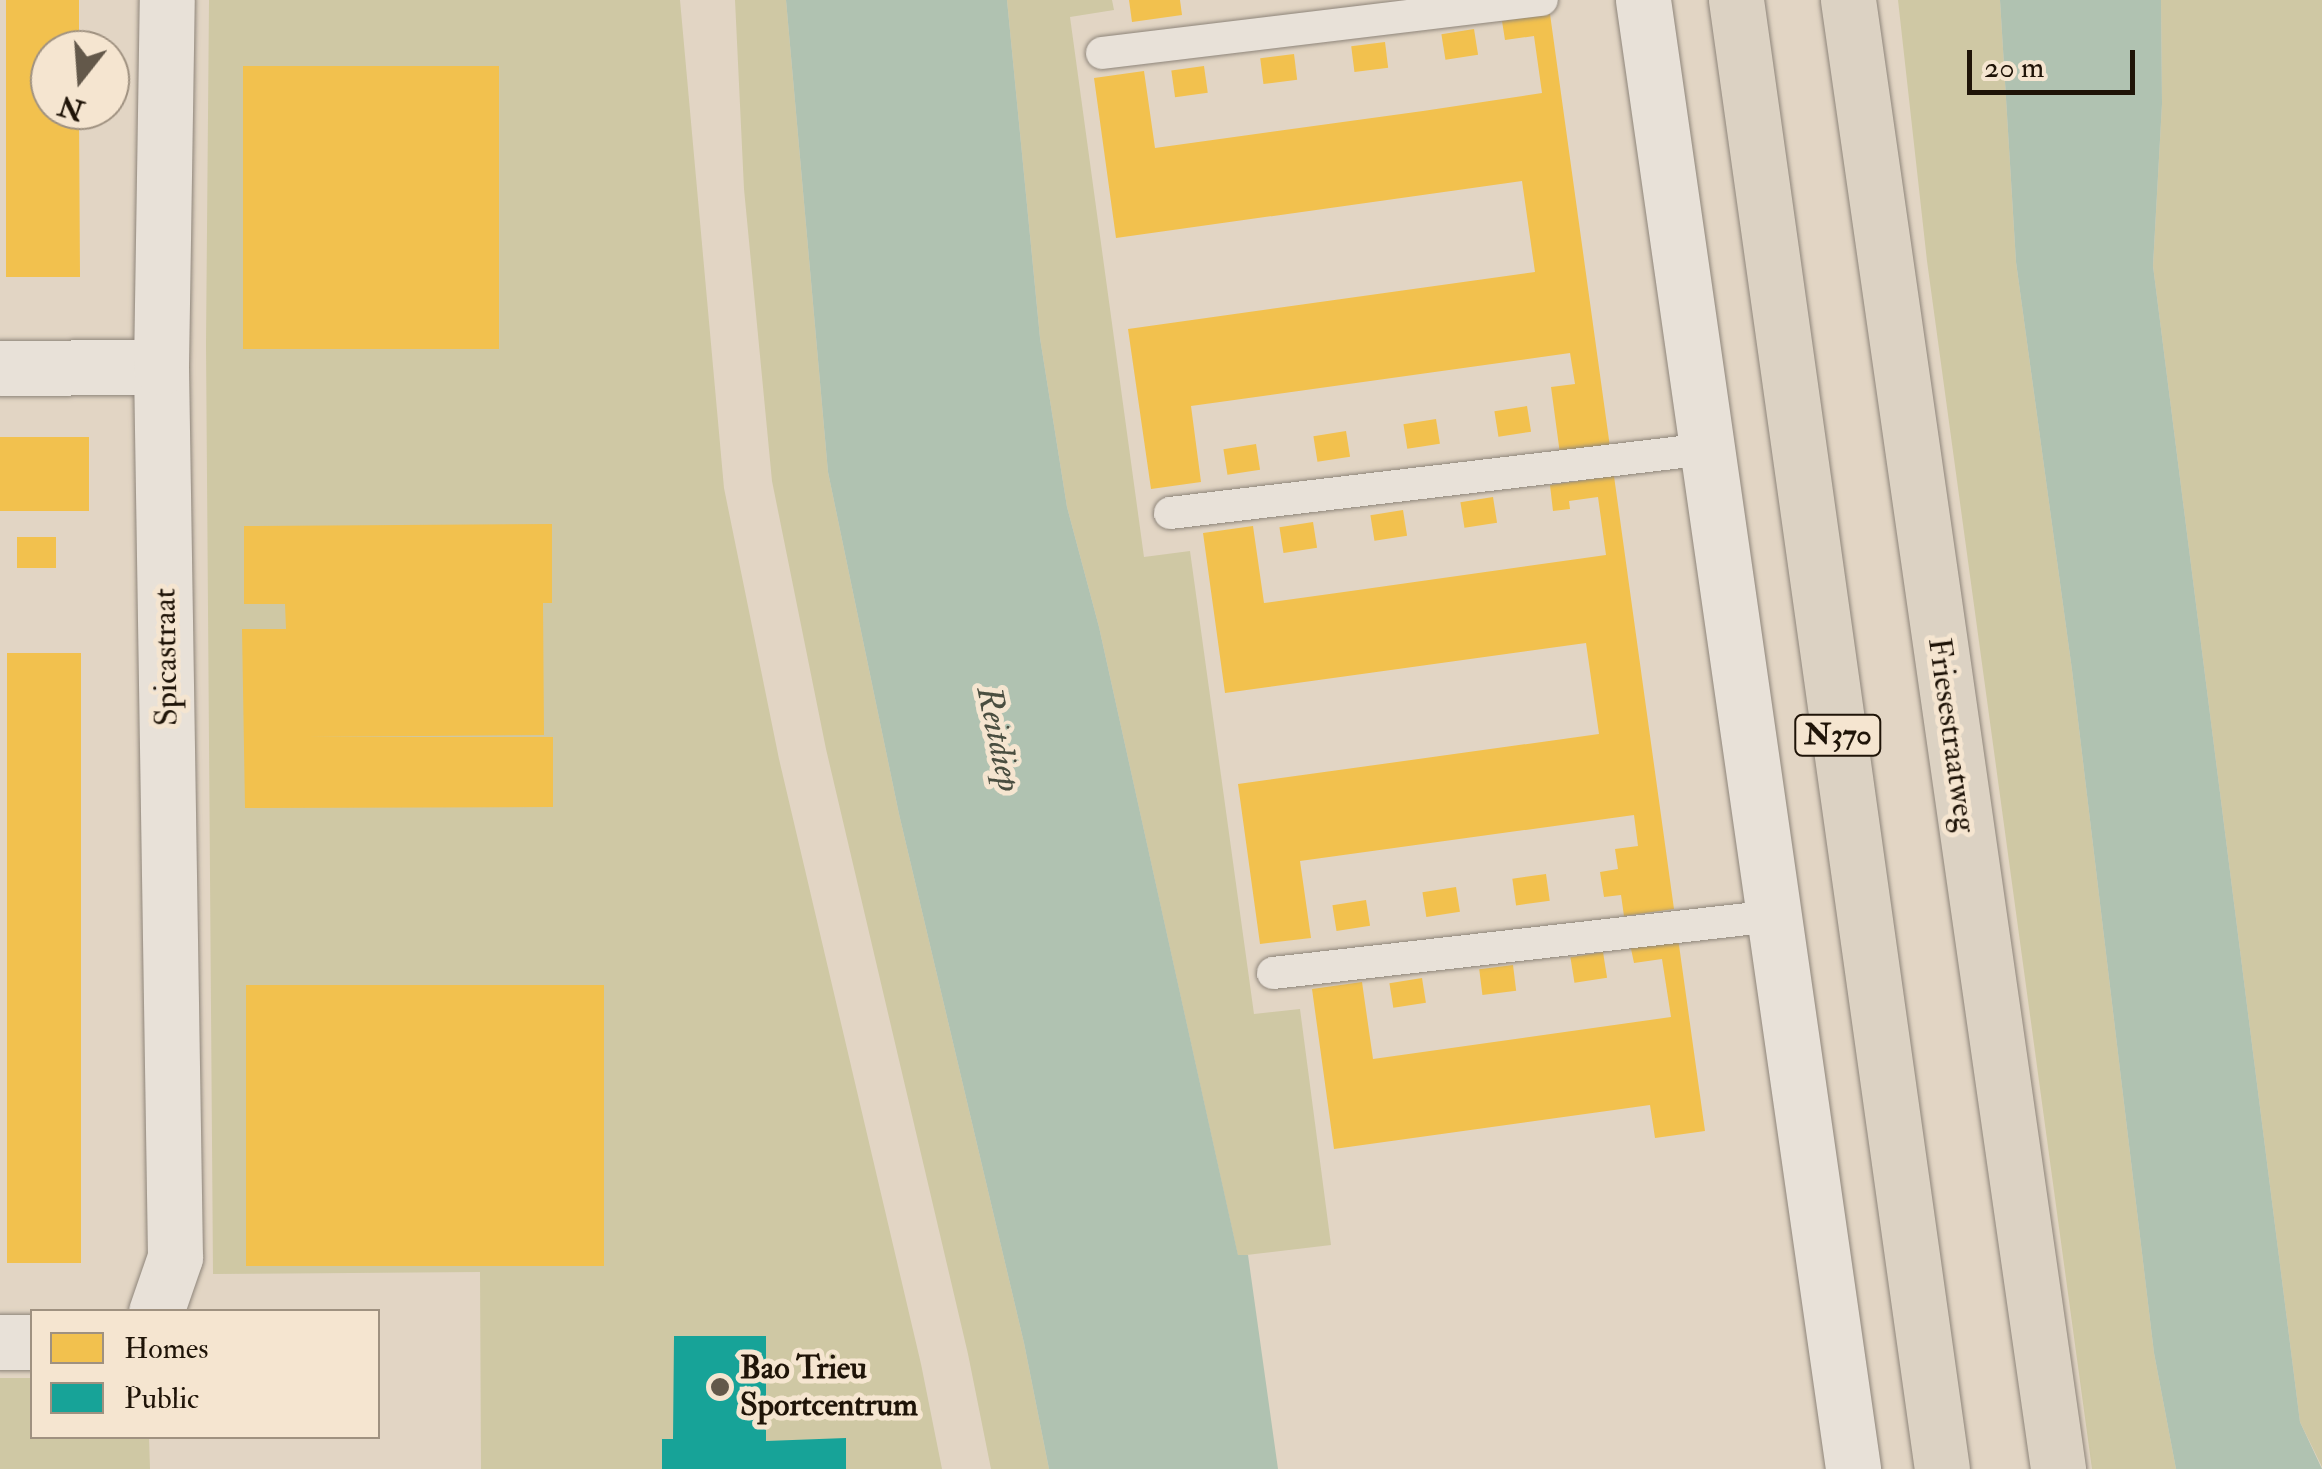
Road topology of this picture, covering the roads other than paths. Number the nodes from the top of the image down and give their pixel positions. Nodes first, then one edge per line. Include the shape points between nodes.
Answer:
1 (167, 0) edge
2 (1542, 0) edge
3 (1644, 0) edge
4 (1736, 0) edge
5 (1848, 0) edge
6 (1102, 53) dead end
7 (160, 367) junction
8 (0, 368) edge
9 (1707, 449) junction
10 (1170, 513) dead end
11 (1773, 916) junction
12 (1273, 973) dead end
13 (157, 1309) edge
14 (0, 1342) edge
15 (30, 1342) edge
16 (1853, 1469) edge
17 (1942, 1469) edge
18 (2058, 1469) edge

1 - 7 street, Spicastraat
2 - 6 lane
3 - 9 street
4 - 17 highway, N370
5 - 18 highway, Friesestraatweg
7 - 8 street
7 - 13 street, Spicastraat via 175,1258
9 - 10 lane
9 - 11 street
11 - 12 lane
11 - 16 street
14 - 15 street

